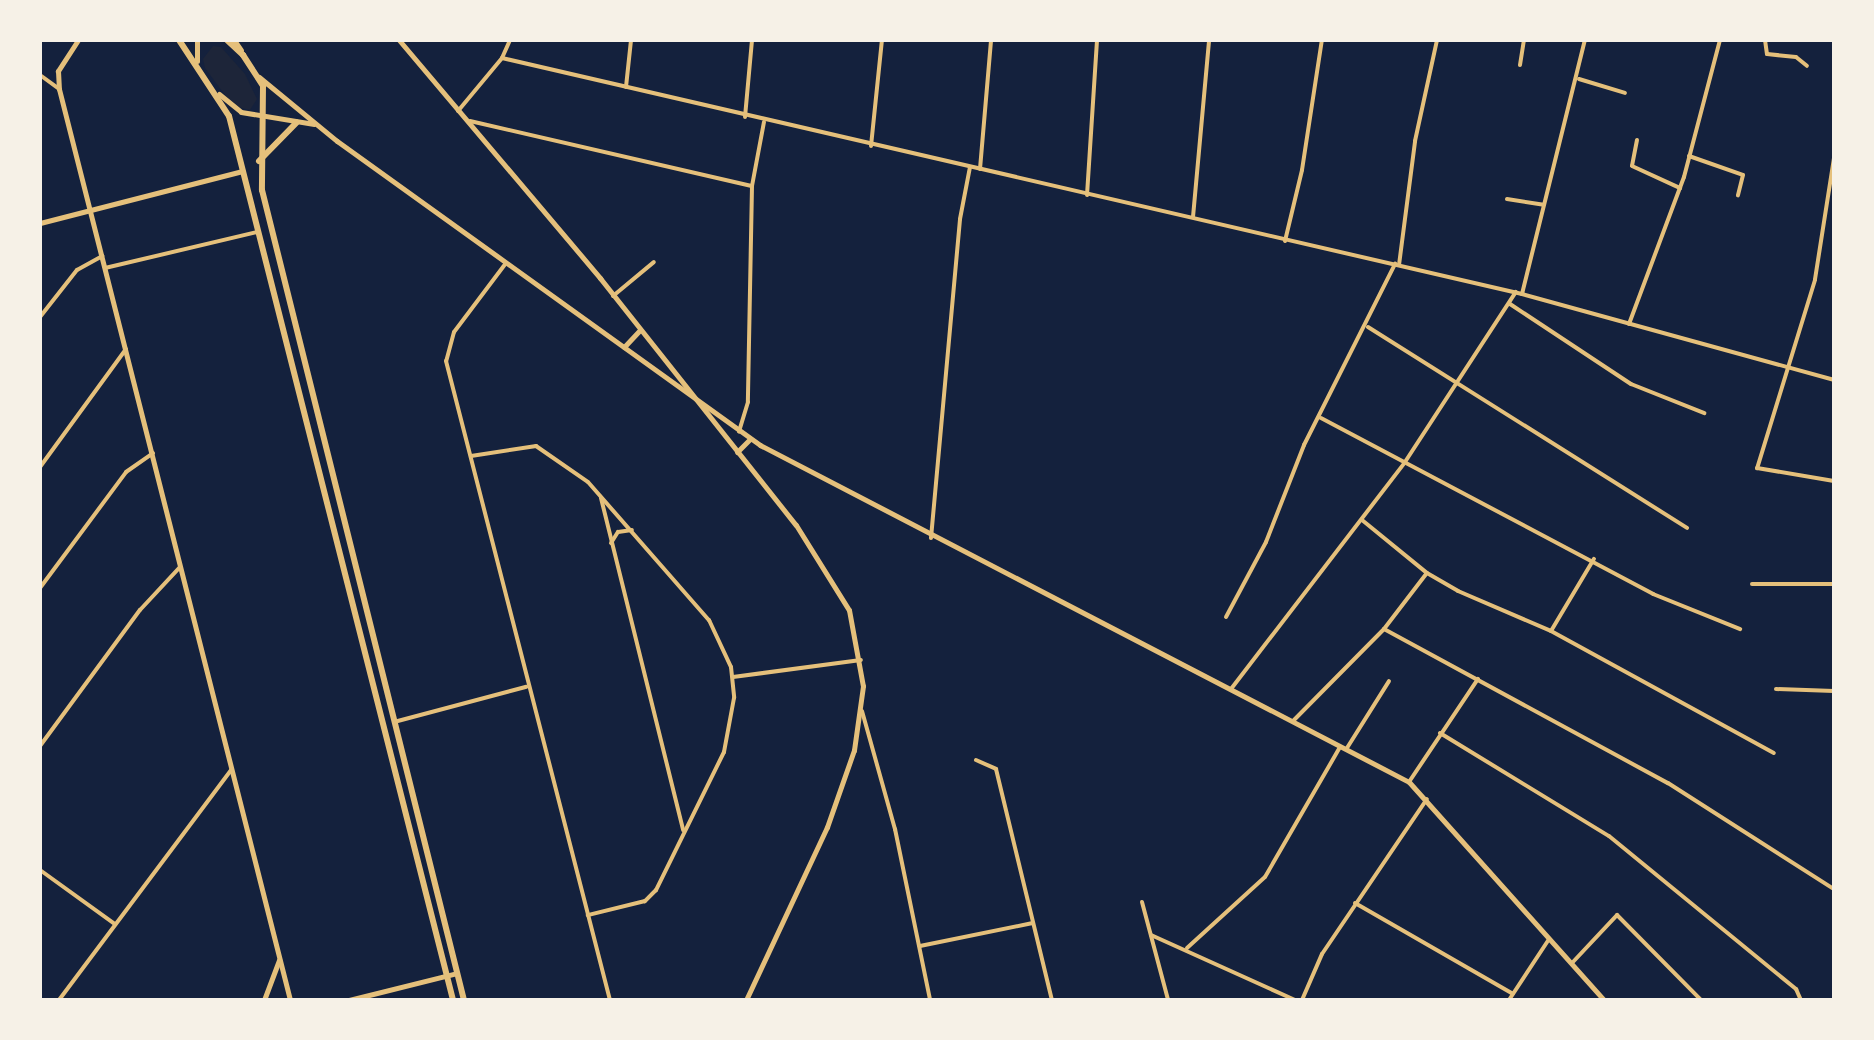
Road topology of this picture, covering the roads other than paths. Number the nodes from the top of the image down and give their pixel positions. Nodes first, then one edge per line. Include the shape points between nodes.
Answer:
1 (78, 40) edge
2 (179, 40) edge
3 (197, 40) edge
4 (227, 40) edge
5 (234, 40) edge
6 (399, 40) edge
7 (510, 40) edge
8 (631, 40) edge
9 (752, 40) edge
10 (882, 40) edge
11 (991, 40) edge
12 (1097, 40) edge
13 (1209, 40) edge
14 (1322, 40) edge
15 (1437, 40) edge
16 (1524, 40) edge
17 (1585, 40) edge
18 (1720, 40) edge
19 (1765, 40) edge
20 (243, 55) junction
21 (502, 58) junction
22 (197, 61) junction
23 (1520, 65) dead end
24 (1807, 66) dead end
25 (40, 75) edge
26 (258, 76) junction
27 (1579, 79) junction
28 (626, 87) junction
29 (59, 89) junction
30 (1625, 93) dead end
31 (219, 94) junction
32 (458, 111) junction
33 (262, 117) junction
34 (745, 117) junction
35 (465, 120) junction
36 (297, 122) junction
37 (764, 122) junction
38 (314, 124) junction
39 (1637, 140) dead end
40 (871, 146) junction
41 (1689, 156) junction
42 (1834, 158) edge
43 (259, 161) junction
44 (970, 167) junction
45 (980, 169) junction
46 (242, 171) junction
47 (752, 186) junction
48 (1680, 188) junction
49 (1087, 195) junction
50 (1738, 195) dead end
51 (1831, 196) edge
52 (1507, 199) dead end
53 (1544, 205) junction
54 (90, 209) junction
55 (1193, 218) junction
56 (40, 223) edge
57 (257, 232) junction
58 (1285, 241) junction
59 (102, 256) junction
60 (508, 262) junction
61 (654, 262) dead end
62 (1397, 265) junction
63 (105, 268) junction
64 (1519, 293) junction
65 (613, 296) junction
66 (1510, 304) junction
67 (40, 317) edge
68 (1629, 324) junction
69 (1367, 326) junction
70 (640, 330) junction
71 (624, 347) junction
72 (127, 349) junction
73 (1790, 369) junction
74 (1834, 380) edge
75 (1458, 386) junction
76 (692, 398) junction
77 (1704, 413) dead end
78 (1321, 418) junction
79 (739, 432) junction
80 (750, 439) junction
81 (737, 452) junction
82 (153, 453) junction
83 (471, 456) junction
84 (1405, 462) junction
85 (40, 467) edge
86 (1834, 481) edge
87 (600, 495) junction
88 (1362, 520) junction
89 (1687, 528) dead end
90 (634, 531) junction
91 (931, 538) junction
92 (611, 544) junction
93 (1594, 559) junction
94 (180, 567) junction
95 (1427, 573) junction
96 (1752, 584) dead end
97 (1834, 584) edge
98 (40, 588) edge
99 (1226, 617) dead end
100 (1384, 629) junction
101 (1740, 629) dead end
102 (1551, 631) junction
103 (861, 660) junction
104 (733, 677) junction
105 (1478, 679) junction
106 (1389, 681) dead end
107 (526, 687) junction
108 (1231, 689) junction
109 (1776, 689) dead end
110 (1834, 691) edge
111 (862, 711) junction
112 (1294, 720) junction
113 (394, 722) junction
114 (1440, 733) junction
115 (40, 746) edge
116 (1344, 746) junction
117 (1774, 753) dead end
118 (976, 760) dead end
119 (232, 768) junction
120 (1409, 782) junction
121 (1427, 798) junction
122 (683, 830) junction
123 (40, 870) edge
124 (1834, 889) edge
125 (1142, 902) dead end
126 (1355, 903) junction
127 (588, 915) junction
128 (1033, 923) junction
129 (115, 924) junction
130 (1151, 935) junction
131 (1549, 939) junction
132 (920, 946) junction
133 (1187, 948) junction
134 (279, 956) junction
135 (1572, 963) junction
136 (457, 973) junction
137 (447, 976) junction
138 (1513, 994) junction
139 (59, 1000) edge
140 (264, 1000) edge
141 (290, 1000) edge
142 (349, 1000) edge
143 (453, 1000) edge
144 (464, 1000) edge
145 (610, 1000) edge
146 (746, 1000) edge
147 (930, 1000) edge
148 (1052, 1000) edge
149 (1168, 1000) edge
150 (1295, 1000) edge
151 (1302, 1000) edge
152 (1509, 1000) edge
153 (1604, 1000) edge
154 (1701, 1000) edge
155 (1801, 1000) edge

1 - 29 street via 58,71
2 - 22 highway
3 - 22 street
4 - 20 highway
5 - 20 street
6 - 32 street
7 - 21 street
8 - 28 street
9 - 34 street
10 - 40 street
11 - 45 street
12 - 49 street
13 - 55 street
14 - 58 street
15 - 62 street
16 - 23 street
17 - 27 street
18 - 41 street
19 - 24 street via 1767,54 1796,57
20 - 26 highway
21 - 28 street
21 - 32 street
22 - 31 highway
25 - 29 street
26 - 33 highway via 264,93
26 - 38 street
27 - 30 street
27 - 53 street
28 - 34 street
29 - 54 street
31 - 33 street via 241,112
31 - 46 highway
32 - 35 street
33 - 36 street
33 - 43 highway
34 - 37 street
35 - 47 street
35 - 65 street
36 - 38 street
36 - 43 highway
37 - 40 street
37 - 47 street
38 - 60 street
39 - 48 street via 1632,166
40 - 44 street
41 - 48 street
41 - 50 street via 1743,175
42 - 51 street
43 - 113 highway
44 - 45 street
44 - 91 street via 960,219
45 - 49 street
46 - 54 street
46 - 57 highway
47 - 79 street via 748,402
48 - 68 street
49 - 55 street
51 - 73 street
52 - 53 street
53 - 64 street
54 - 56 street
54 - 59 street
55 - 58 street
57 - 63 street
57 - 137 highway
58 - 62 street
59 - 63 street
59 - 67 street via 77,270
60 - 71 street
60 - 83 street via 446,349
61 - 65 street
62 - 64 street
62 - 69 street
63 - 72 street
64 - 66 street
64 - 68 street
65 - 70 street
66 - 75 street
66 - 77 street via 1631,384
68 - 73 street
69 - 75 street
69 - 78 street
70 - 71 street
70 - 76 street
71 - 76 street
72 - 82 street
72 - 85 street
73 - 74 street
73 - 86 street via 1758,470
75 - 84 street
75 - 89 street
76 - 79 street
76 - 81 street
78 - 84 street
78 - 99 street
79 - 80 street
80 - 81 street
80 - 91 street
81 - 103 street via 830,571 849,610
82 - 94 street
82 - 98 street via 126,472
83 - 87 street via 518,446 542,447
83 - 107 street
84 - 88 street
84 - 93 street
87 - 90 street
87 - 92 street
88 - 95 street
88 - 108 street
90 - 92 street via 618,532
90 - 104 street via 709,620
91 - 108 street
92 - 122 street
93 - 101 street via 1692,613
93 - 102 street
94 - 115 street via 140,610
94 - 119 street
95 - 100 street
95 - 102 street
96 - 97 street
100 - 105 street
100 - 112 street
102 - 117 street
103 - 104 street
103 - 111 street
104 - 122 street via 724,752
105 - 114 street
105 - 124 street via 1676,787
106 - 116 street
107 - 113 street
107 - 127 street
108 - 112 street
109 - 110 street
111 - 132 street
111 - 146 street via 837,802
112 - 116 street
113 - 136 highway
114 - 120 street
114 - 155 street via 1609,836 1796,989
116 - 120 street
116 - 133 street via 1265,877
118 - 128 street via 996,769
119 - 129 street
119 - 134 street
120 - 121 street
121 - 126 street
121 - 131 street
122 - 127 street via 652,895
123 - 129 street
125 - 130 street
126 - 138 street
126 - 151 street via 1322,954
127 - 145 street
128 - 132 street
128 - 148 street
129 - 139 street
130 - 133 street
130 - 149 street
131 - 135 street
131 - 138 street
132 - 147 street
133 - 150 street
134 - 140 street
134 - 141 street
135 - 153 street
135 - 154 street via 1617,915
136 - 137 street
136 - 144 highway
137 - 142 street
137 - 143 highway
138 - 152 street

